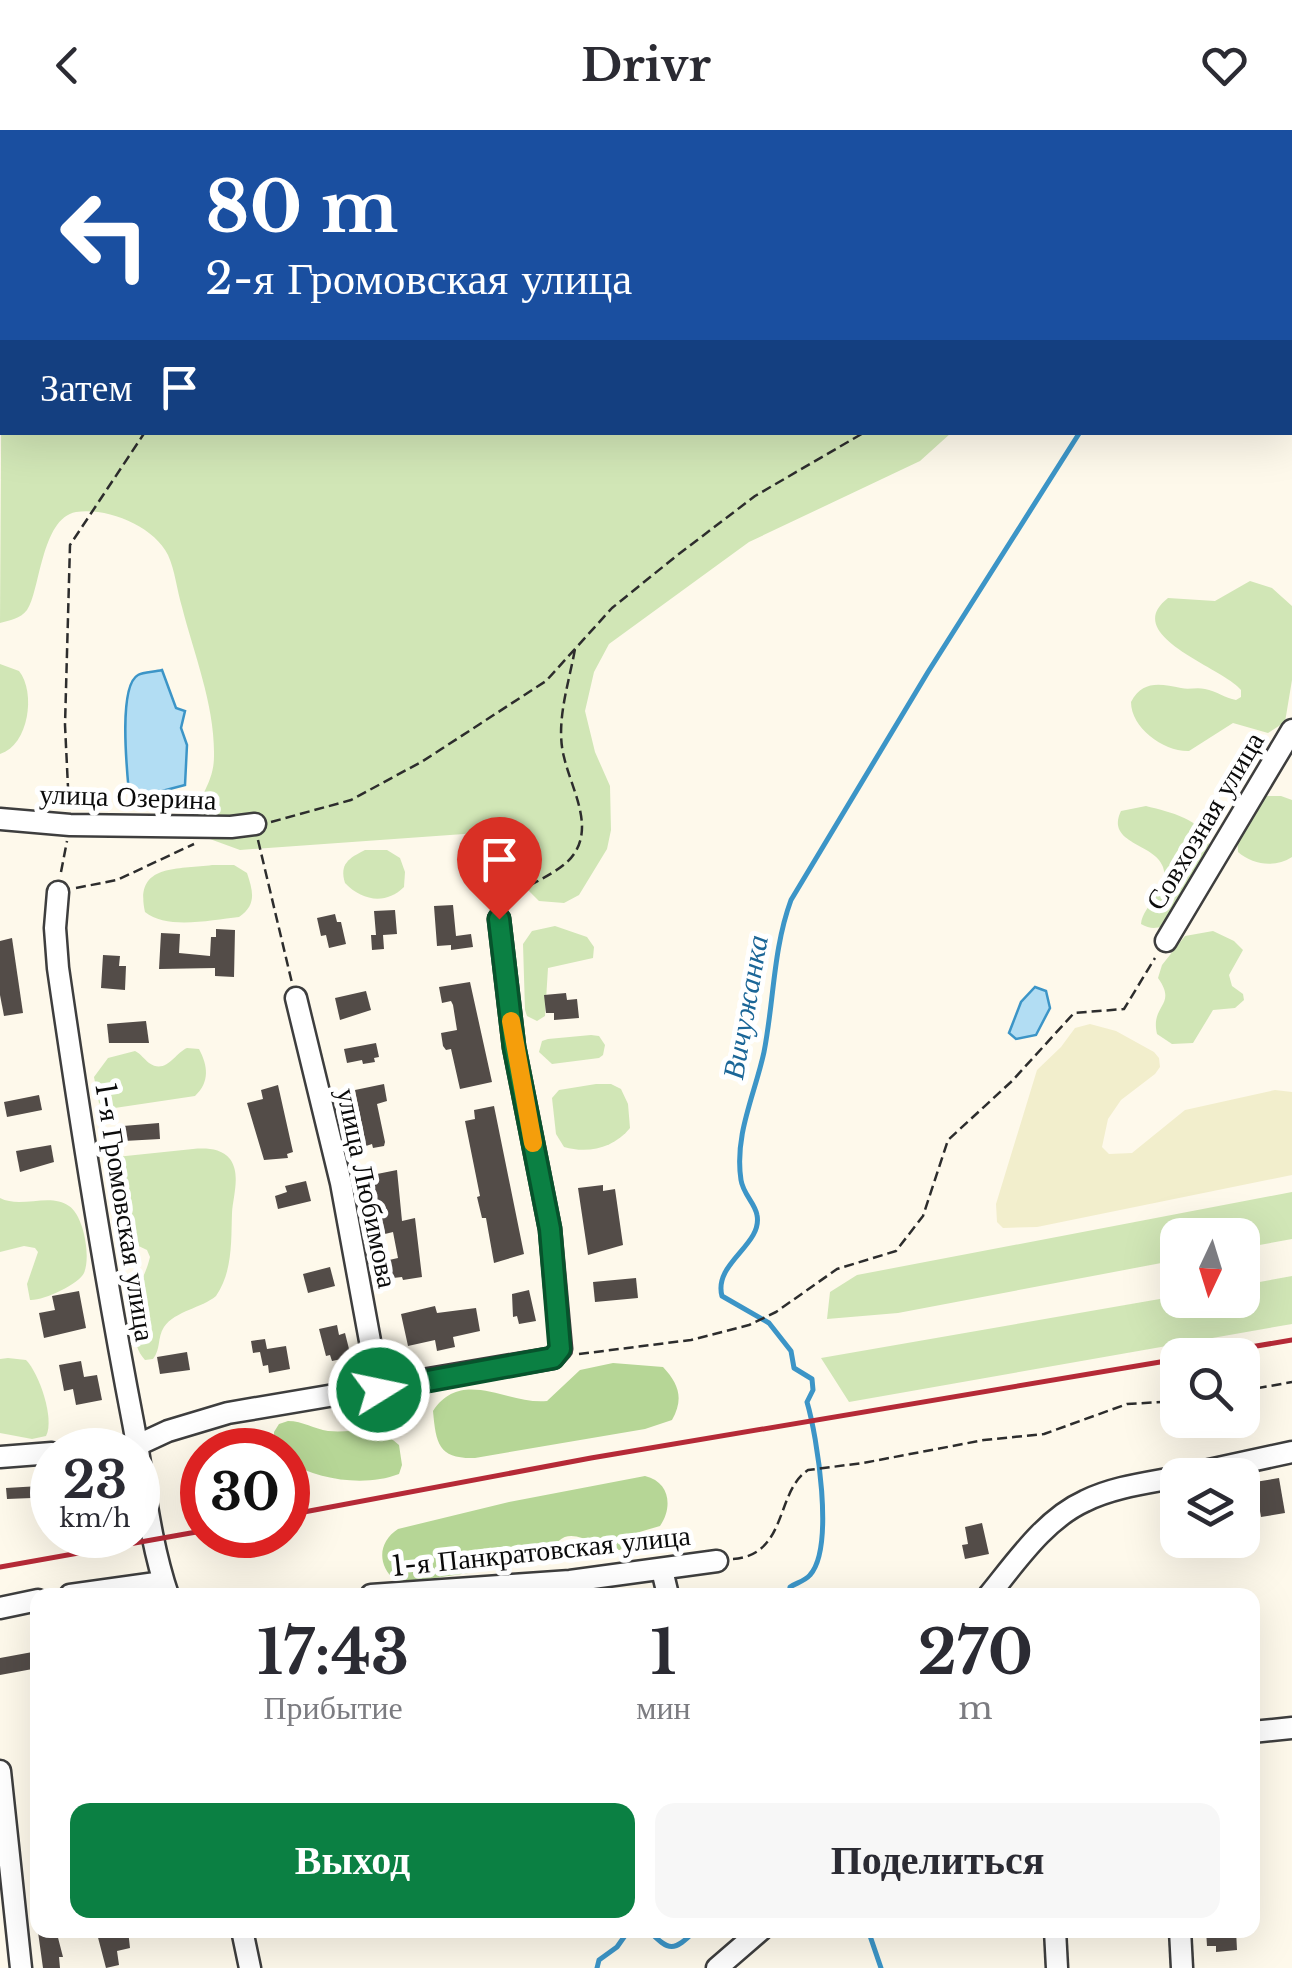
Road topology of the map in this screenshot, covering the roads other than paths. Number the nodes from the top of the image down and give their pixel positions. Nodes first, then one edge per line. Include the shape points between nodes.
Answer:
1 (1292, 730) edge
2 (0, 819) edge
3 (255, 824) road end
4 (58, 892) road end
5 (499, 919) road end
6 (1166, 941) road end
7 (296, 998) road end
8 (379, 1390) junction
9 (129, 1428) edge
10 (160, 1434) edge
11 (1292, 1452) edge
12 (30, 1455) edge
13 (0, 1457) edge
14 (1260, 1459) edge
15 (1160, 1481) edge
16 (157, 1558) edge
17 (717, 1561) road end
18 (662, 1570) junction
19 (165, 1588) edge
20 (452, 1588) edge
21 (666, 1588) edge
22 (995, 1588) edge
23 (30, 1602) edge
24 (0, 1608) edge
25 (1292, 1728) edge
26 (1260, 1731) edge
27 (0, 1770) edge
28 (27, 1920) edge
29 (244, 1938) edge
30 (752, 1938) edge
31 (1055, 1938) edge
32 (1180, 1938) edge
33 (21, 1968) edge
34 (250, 1968) edge
35 (717, 1968) edge
36 (1057, 1968) edge
37 (1182, 1968) edge

1 - 6 street, Совхозная улица
2 - 3 street, улица Озерина
4 - 9 street, 1-я Громовская улица via 58,968
5 - 8 street via 514,1047 550,1229 560,1349 553,1358
7 - 8 street, улица Любимова via 341,1183
8 - 10 street via 228,1412
11 - 14 street
12 - 13 street
15 - 22 street via 1080,1503
16 - 19 street, 1-я Громовская улица
17 - 18 street, 1-я Панкратовская улица
18 - 20 street, 1-я Панкратовская улица
18 - 21 street
23 - 24 street
25 - 26 street
27 - 28 street
28 - 33 street
29 - 34 street
30 - 35 street
31 - 36 street
32 - 37 street

